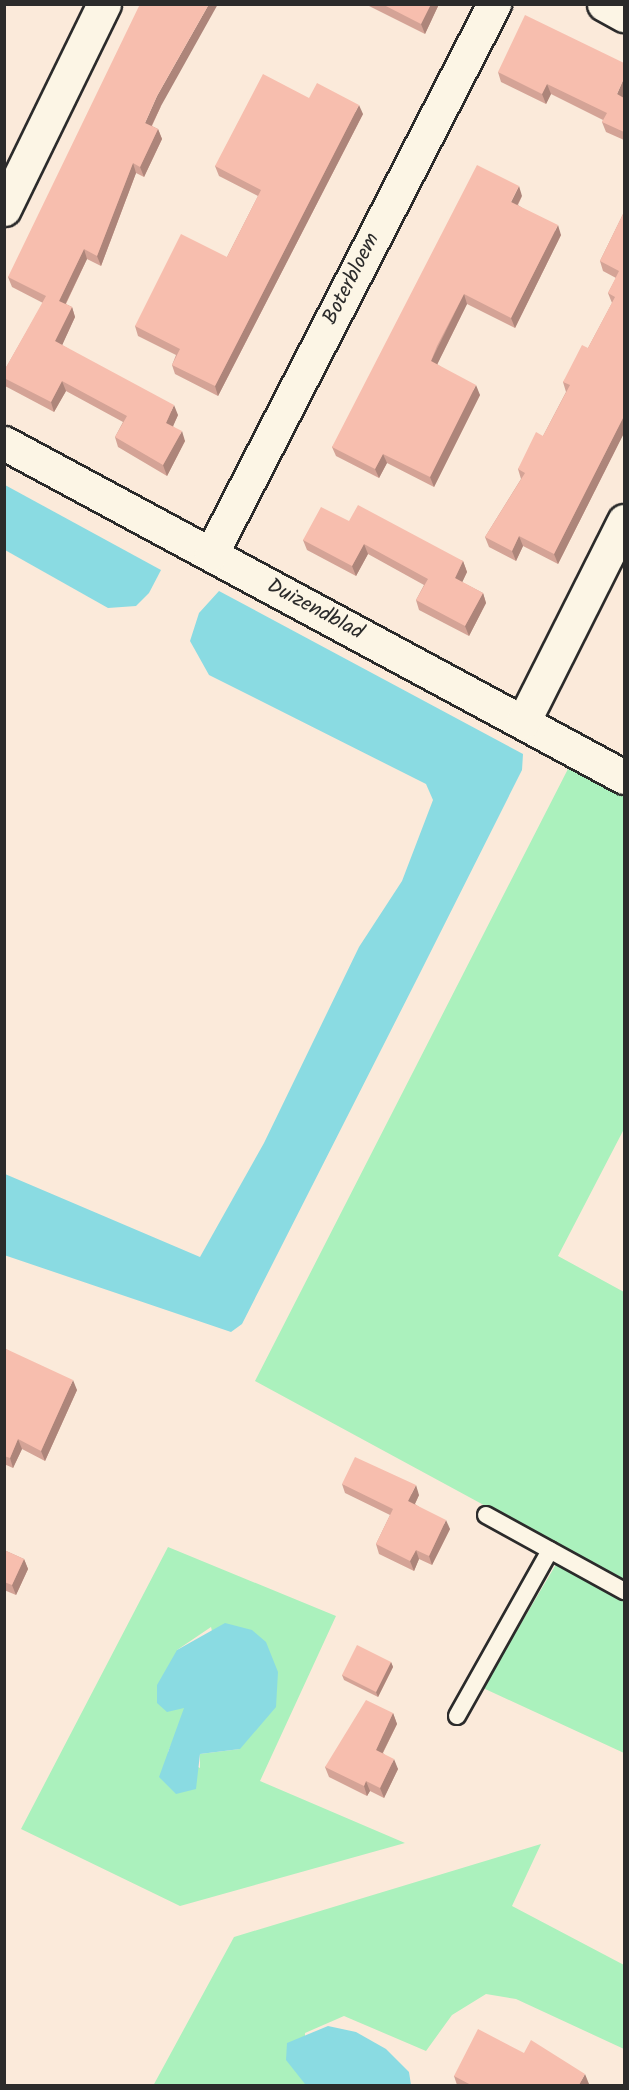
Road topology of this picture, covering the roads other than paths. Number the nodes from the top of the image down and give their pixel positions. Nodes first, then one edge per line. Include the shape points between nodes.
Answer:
1 (104, 4) edge
2 (494, 4) edge
3 (604, 4) edge
4 (624, 15) edge
5 (4, 209) edge
6 (4, 443) edge
7 (624, 521) edge
8 (211, 554) junction
9 (523, 722) junction
10 (624, 774) edge
11 (486, 1515) dead end
12 (550, 1550) junction
13 (624, 1591) edge
14 (457, 1716) dead end

1 - 5 street
2 - 8 street, Boterbloem
3 - 4 street
6 - 8 street, Duizendblad
7 - 9 street
8 - 9 street, Duizendblad
9 - 10 street, Duizendblad
11 - 12 lane
12 - 13 lane
12 - 14 lane

